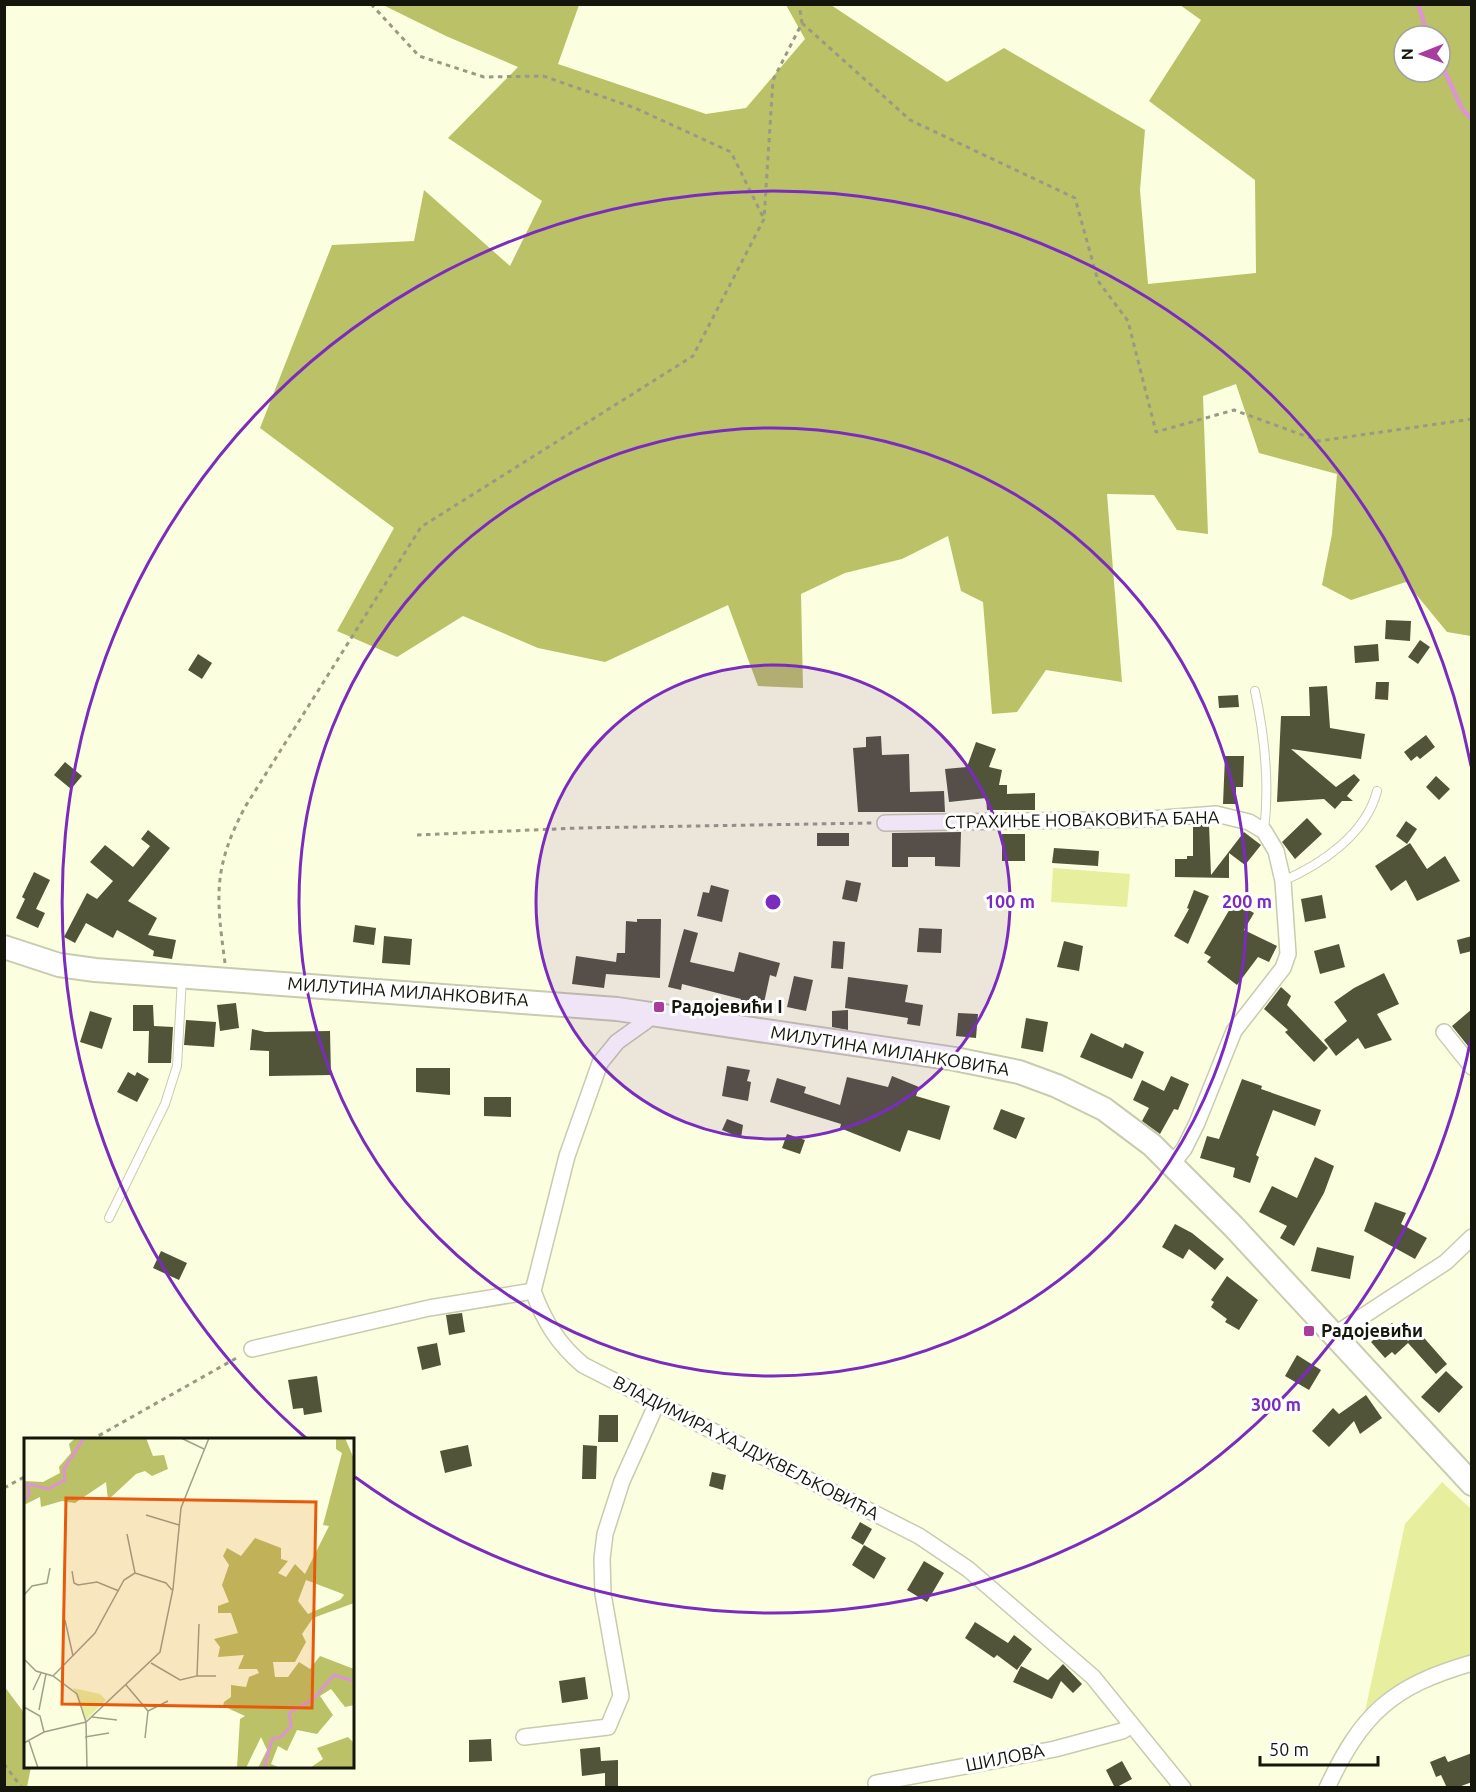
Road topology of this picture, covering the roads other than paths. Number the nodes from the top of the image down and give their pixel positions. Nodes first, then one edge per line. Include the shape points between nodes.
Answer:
1 (1255, 691) dead end
2 (1377, 791) dead end
3 (885, 823) road end
4 (1264, 831) junction
5 (1283, 881) junction
6 (4, 947) edge
7 (182, 976) junction
8 (652, 1014) junction
9 (1444, 1032) dead end
10 (1472, 1067) edge
11 (1172, 1164) junction
12 (109, 1218) dead end
13 (1472, 1237) edge
14 (533, 1291) junction
15 (1334, 1335) junction
16 (252, 1349) road end
17 (657, 1403) junction
18 (1472, 1484) edge
19 (1472, 1663) edge
20 (1132, 1725) junction
21 (524, 1737) dead end
22 (876, 1782) dead end
23 (1183, 1788) edge
24 (1327, 1788) edge

1 - 4 lane via 1267,762
2 - 5 lane via 1370,813 1353,833 1316,863
3 - 4 street, СТРАХИЊЕ НОВАКОВИЋА БАНА via 1150,819 1216,814 1249,822
4 - 5 street via 1276,851
5 - 11 street via 1289,946 1286,961 1234,1031 1197,1123
6 - 7 main road, МИЛУТИНА МИЛАНКОВИЋА via 74,967
7 - 8 main road, МИЛУТИНА МИЛАНКОВИЋА via 576,1004
7 - 12 lane via 177,1066 165,1104
8 - 11 main road, МИЛУТИНА МИЛАНКОВИЋА via 1019,1072 1104,1109
8 - 14 street via 617,1042 600,1063 567,1156
9 - 10 street
11 - 15 main road, МИЛУТИНА МИЛАНКОВИЋА
13 - 15 street via 1446,1262
14 - 16 street via 438,1306
14 - 17 street, ВЛАДИМИРА ХАЈДУКВЕЉКОВИЋА via 546,1324 572,1356
15 - 18 main road, МИЛУТИНА МИЛАНКОВИЋА
17 - 20 street, ВЛАДИМИРА ХАЈДУКВЕЉКОВИЋА via 919,1536 968,1569 1093,1677
17 - 21 street via 618,1491 605,1534 602,1559 607,1624 621,1696 608,1727
19 - 24 street via 1408,1688 1381,1707 1350,1742
20 - 22 street, ШИЛОВА via 1055,1749
20 - 23 street, ВЛАДИМИРА ХАЈДУКВЕЉКОВИЋА

